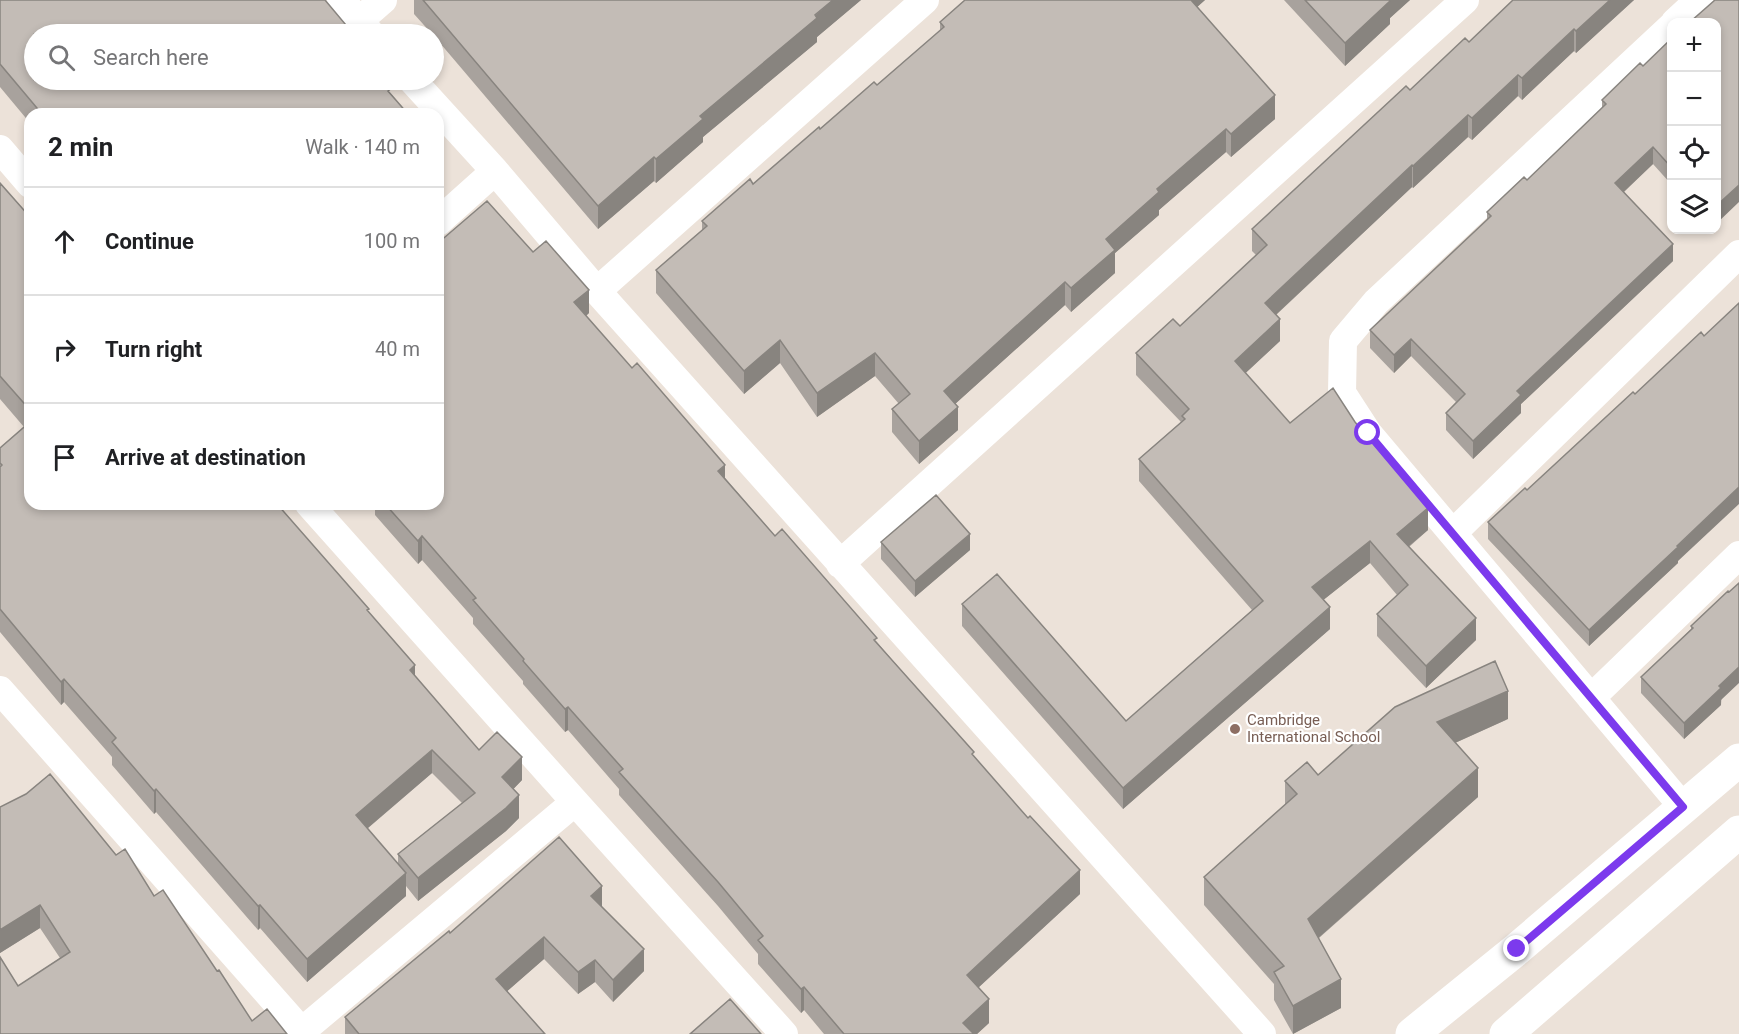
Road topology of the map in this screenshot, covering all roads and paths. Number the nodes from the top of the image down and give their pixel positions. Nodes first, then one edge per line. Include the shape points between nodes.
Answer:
1 (341, 0) edge
2 (383, 0) edge
3 (925, 0) edge
4 (1465, 0) edge
5 (1699, 0) edge
6 (1679, 18) edge
7 (362, 24) edge
8 (368, 24) edge
9 (1667, 30) edge
10 (421, 90) edge
11 (438, 108) edge
12 (444, 115) edge
13 (0, 149) edge
14 (495, 171) junction
15 (24, 177) edge
16 (444, 217) edge
17 (1739, 254) edge
18 (597, 291) junction
19 (314, 510) edge
20 (1453, 533) junction
21 (1739, 555) edge
22 (840, 564) junction
23 (0, 690) edge
24 (1591, 698) junction
25 (1739, 760) edge
26 (575, 802) junction
27 (1683, 807) junction
28 (1739, 832) edge
29 (303, 1033) edge
30 (784, 1034) edge
31 (1262, 1034) edge
32 (1412, 1034) edge
33 (1506, 1034) edge

1 - 7 street
2 - 8 street
3 - 18 street
4 - 22 street
5 - 6 street
9 - 20 street via 1376,302 1343,342 1342,393 1368,433
10 - 11 street
12 - 14 street
13 - 15 street
14 - 16 street
14 - 18 street
17 - 20 street
18 - 22 street
19 - 26 street
20 - 24 street
21 - 24 street
22 - 31 street
23 - 29 street
24 - 27 street
25 - 27 main road
26 - 29 street
26 - 30 street
27 - 32 main road
28 - 33 main road

